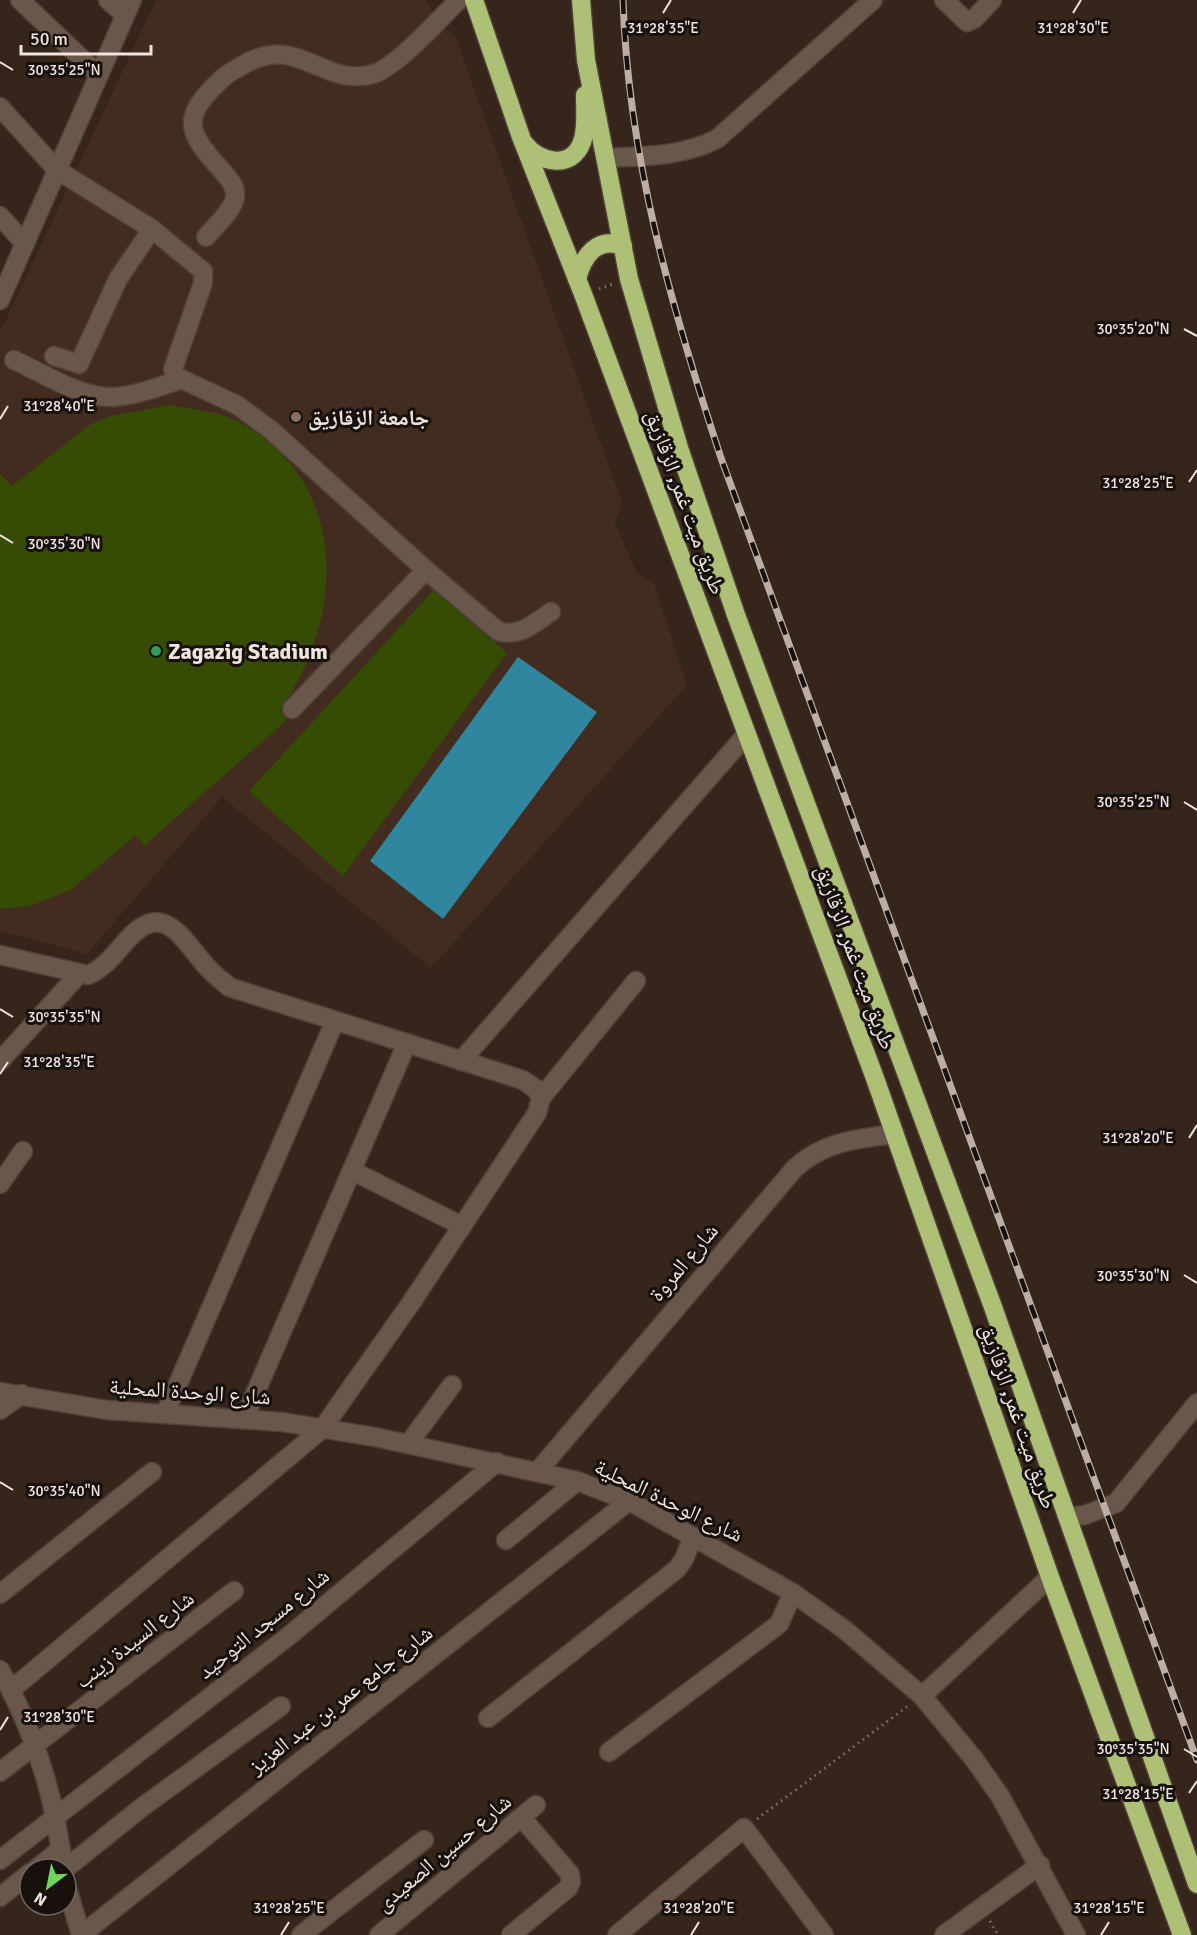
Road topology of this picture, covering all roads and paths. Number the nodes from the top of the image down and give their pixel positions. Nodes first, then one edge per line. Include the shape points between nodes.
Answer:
1 (20, 0) edge
2 (108, 0) edge
3 (459, 0) edge
4 (474, 0) edge
5 (581, 0) edge
6 (873, 0) edge
7 (944, 0) edge
8 (992, 0) edge
9 (129, 8) edge
10 (586, 60) junction
11 (99, 75) junction
12 (0, 107) edge
13 (521, 137) junction
14 (605, 158) junction
15 (57, 170) junction
16 (0, 216) edge
17 (152, 228) junction
18 (206, 237) dead end
19 (24, 244) junction
20 (623, 246) junction
21 (629, 279) junction
22 (580, 286) junction
23 (0, 300) edge
24 (54, 356) dead end
25 (14, 360) dead end
26 (180, 380) junction
27 (426, 570) junction
28 (551, 612) dead end
29 (292, 709) dead end
30 (747, 734) junction
31 (0, 955) edge
32 (79, 974) junction
33 (636, 981) dead end
34 (335, 1021) junction
35 (407, 1043) junction
36 (0, 1061) edge
37 (461, 1061) junction
38 (541, 1098) junction
39 (895, 1134) junction
40 (23, 1151) dead end
41 (353, 1171) junction
42 (0, 1184) edge
43 (462, 1226) junction
44 (452, 1385) dead end
45 (0, 1392) edge
46 (22, 1394) junction
47 (1197, 1403) edge
48 (0, 1410) edge
49 (165, 1414) junction
50 (244, 1419) junction
51 (322, 1429) junction
52 (409, 1443) junction
53 (497, 1462) junction
54 (538, 1471) junction
55 (152, 1472) dead end
56 (577, 1481) junction
57 (629, 1502) junction
58 (1068, 1517) junction
59 (693, 1537) junction
60 (506, 1540) dead end
61 (1050, 1577) junction
62 (234, 1591) dead end
63 (793, 1593) junction
64 (0, 1594) edge
65 (0, 1670) edge
66 (11, 1690) junction
67 (922, 1696) junction
68 (281, 1706) dead end
69 (488, 1718) dead end
70 (35, 1746) junction
71 (609, 1752) dead end
72 (0, 1772) edge
73 (536, 1805) dead end
74 (55, 1818) junction
75 (522, 1818) junction
76 (744, 1828) junction
77 (424, 1840) dead end
78 (61, 1849) junction
79 (51, 1857) edge
80 (62, 1857) edge
81 (78, 1858) edge
82 (0, 1860) edge
83 (1040, 1865) junction
84 (18, 1883) edge
85 (1197, 1884) edge
86 (0, 1897) edge
87 (76, 1917) edge
88 (81, 1935) edge
89 (301, 1935) edge
90 (379, 1935) edge
91 (511, 1935) edge
92 (617, 1935) edge
93 (824, 1935) edge
94 (944, 1935) edge
95 (1076, 1935) edge
96 (1182, 1935) edge

1 - 11 street
2 - 9 street
3 - 18 street via 396,60 375,74 353,77 277,52 256,57 225,76 195,109 191,125 204,151 232,182 235,194 233,204
4 - 13 highway, طريق ميت غمر, الزقازيق
5 - 10 highway, طريق ميت غمر, الزقازيق
6 - 14 street via 717,139 672,155
7 - 8 street via 967,22
9 - 11 street
10 - 13 highway via 584,132 574,155 563,161 538,157
10 - 14 highway, طريق ميت غمر, الزقازيق
11 - 15 street
12 - 15 street
13 - 22 highway, طريق ميت غمر, الزقازيق
14 - 20 highway, طريق ميت غمر, الزقازيق
15 - 17 street
15 - 19 street
16 - 19 street
17 - 24 street via 118,279 79,364
17 - 26 street via 203,271 203,283 173,369
19 - 23 street
20 - 21 highway, طريق ميت غمر, الزقازيق
20 - 22 highway via 610,242 592,249 583,262
21 - 22 path
21 - 58 highway, طريق ميت غمر, الزقازيق via 653,366 736,615
22 - 30 highway, طريق ميت غمر, الزقازيق
25 - 26 street via 92,395 138,393
26 - 27 street via 237,405 271,430
27 - 28 street via 498,631 519,633
27 - 29 street
30 - 37 street
30 - 39 highway, طريق ميت غمر, الزقازيق
31 - 32 street
32 - 34 street via 100,970 138,929 149,923 168,924 229,987
32 - 36 street
33 - 38 street
34 - 35 street
34 - 49 street
35 - 37 street
35 - 41 street
37 - 38 street via 524,1080
38 - 43 street via 537,1113
39 - 54 street, شارع المروة via 838,1142 815,1152 795,1168
39 - 61 highway, طريق ميت غمر, الزقازيق
40 - 42 street
41 - 43 street
41 - 50 street
43 - 51 street
44 - 52 street
45 - 46 street, شارع الوحدة المحلية
46 - 48 street
46 - 49 street, شارع الوحدة المحلية via 106,1410
47 - 58 street via 1116,1503
49 - 50 street, شارع الوحدة المحلية
50 - 51 street, شارع الوحدة المحلية
51 - 52 street, شارع الوحدة المحلية
51 - 66 street
52 - 53 street, شارع الوحدة المحلية
53 - 54 street, شارع الوحدة المحلية
53 - 74 street, شارع مسجد التوحيد via 290,1635
54 - 56 street, شارع الوحدة المحلية
55 - 64 street
56 - 57 street, شارع الوحدة المحلية
56 - 60 street
57 - 59 street, شارع الوحدة المحلية
57 - 88 street, شارع جامع عمر بن عبد العزيز
58 - 85 highway, طريق ميت غمر, الزقازيق
59 - 63 street, شارع الوحدة المحلية
59 - 69 street via 677,1569
61 - 67 street
61 - 96 highway, طريق ميت غمر, الزقازيق
62 - 70 street, شارع السيدة زينب
63 - 67 street, شارع الوحدة المحلية via 846,1630
63 - 71 street via 779,1624
65 - 66 street
66 - 70 street
67 - 76 path
67 - 83 street, شارع الوحدة المحلية via 994,1786
68 - 81 street
70 - 72 street, شارع السيدة زينب
70 - 74 street
73 - 75 street, شارع حسين الصعيدى
74 - 78 street
74 - 82 street, شارع مسجد التوحيد
75 - 90 street, شارع حسين الصعيدى
75 - 91 street via 570,1874 571,1882
76 - 92 street
76 - 93 street
77 - 89 street
78 - 79 street
78 - 80 street
83 - 94 street
83 - 95 street, شارع الوحدة المحلية
84 - 86 street
87 - 88 street

